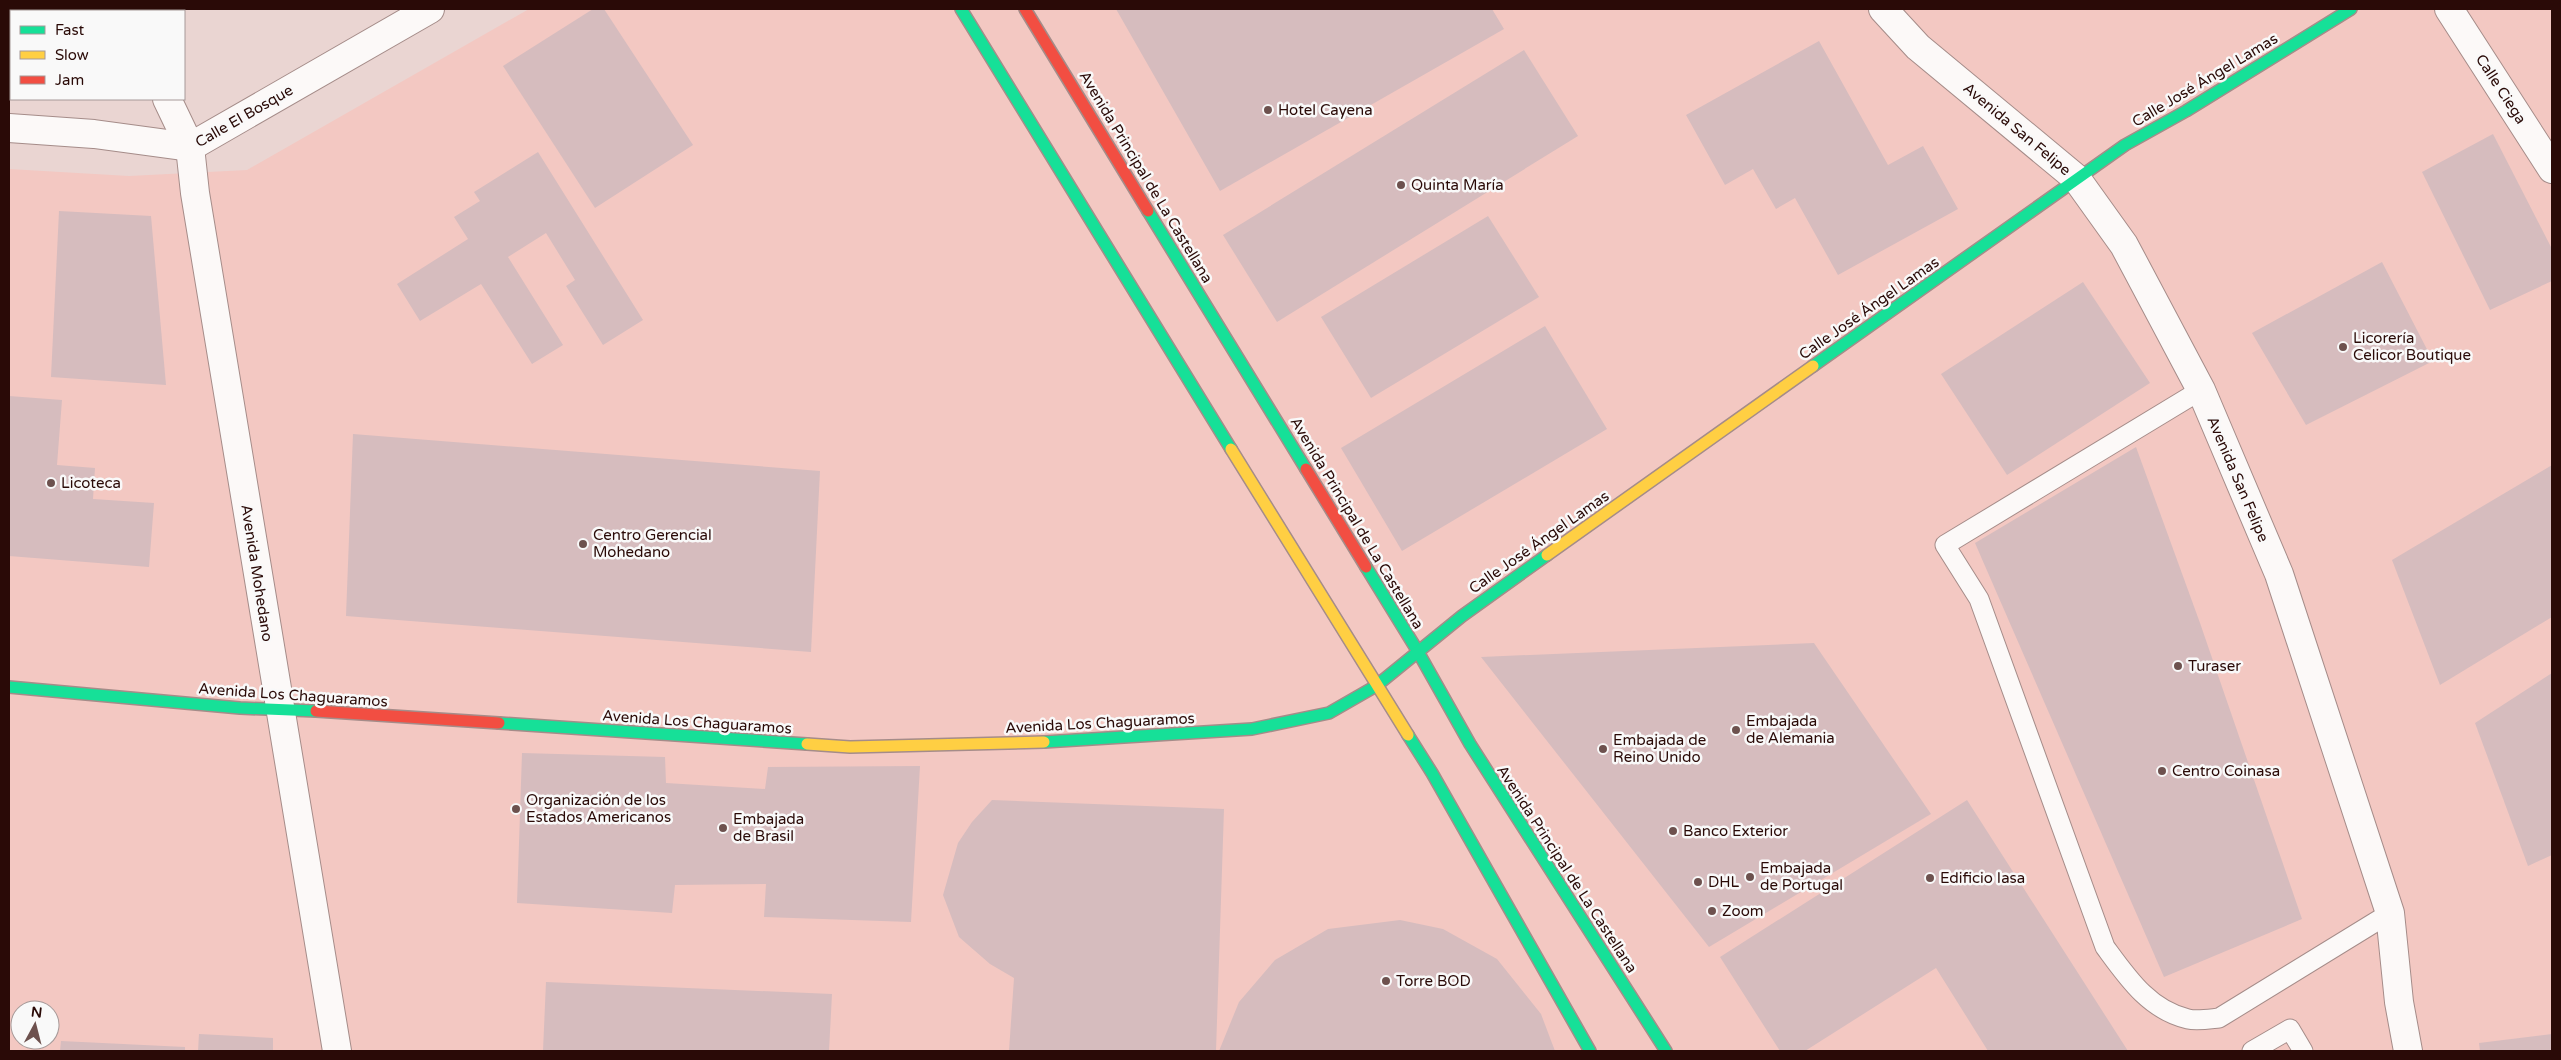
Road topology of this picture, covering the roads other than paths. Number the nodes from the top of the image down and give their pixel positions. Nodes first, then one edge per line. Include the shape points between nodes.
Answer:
1 (430, 9) edge
2 (962, 9) edge
3 (1025, 9) edge
4 (1883, 9) edge
5 (2352, 9) edge
6 (2449, 9) edge
7 (167, 100) edge
8 (9, 128) edge
9 (190, 147) junction
10 (2552, 169) edge
11 (2076, 178) junction
12 (2201, 390) junction
13 (1418, 650) junction
14 (9, 686) edge
15 (1376, 686) junction
16 (279, 708) junction
17 (2390, 913) junction
18 (337, 1051) edge
19 (1590, 1051) edge
20 (1666, 1051) edge
21 (2252, 1051) edge
22 (2303, 1051) edge
23 (2408, 1051) edge

1 - 9 street, Calle El Bosque
2 - 15 street
3 - 13 street, Avenida Principal de La Castellana
4 - 11 street, Avenida San Felipe via 1918,47
5 - 11 street, Calle José Ángel Lamas via 2125,145
6 - 10 street, Calle Ciega
7 - 9 street, Avenida Mohedano
8 - 9 street, Calle El Bosque via 94,134
9 - 16 street, Avenida Mohedano
11 - 12 street, Avenida San Felipe via 2124,245
11 - 13 street, Calle José Ángel Lamas
12 - 17 street, Avenida San Felipe via 2279,574
12 - 17 lane via 1945,545 1979,598 2105,947 2133,985 2165,1012 2190,1019 2219,1018
13 - 15 street, Calle José Ángel Lamas
13 - 20 street, Avenida Principal de La Castellana via 1470,744
14 - 16 street, Avenida Los Chaguaramos via 240,708
15 - 16 street, Avenida Los Chaguaramos via 1329,713 1252,729 1059,742 850,747
15 - 19 street via 1432,772
16 - 18 street, Avenida Mohedano via 300,814
17 - 23 street, Avenida San Felipe via 2399,1002
21 - 22 lane via 2290,1029

